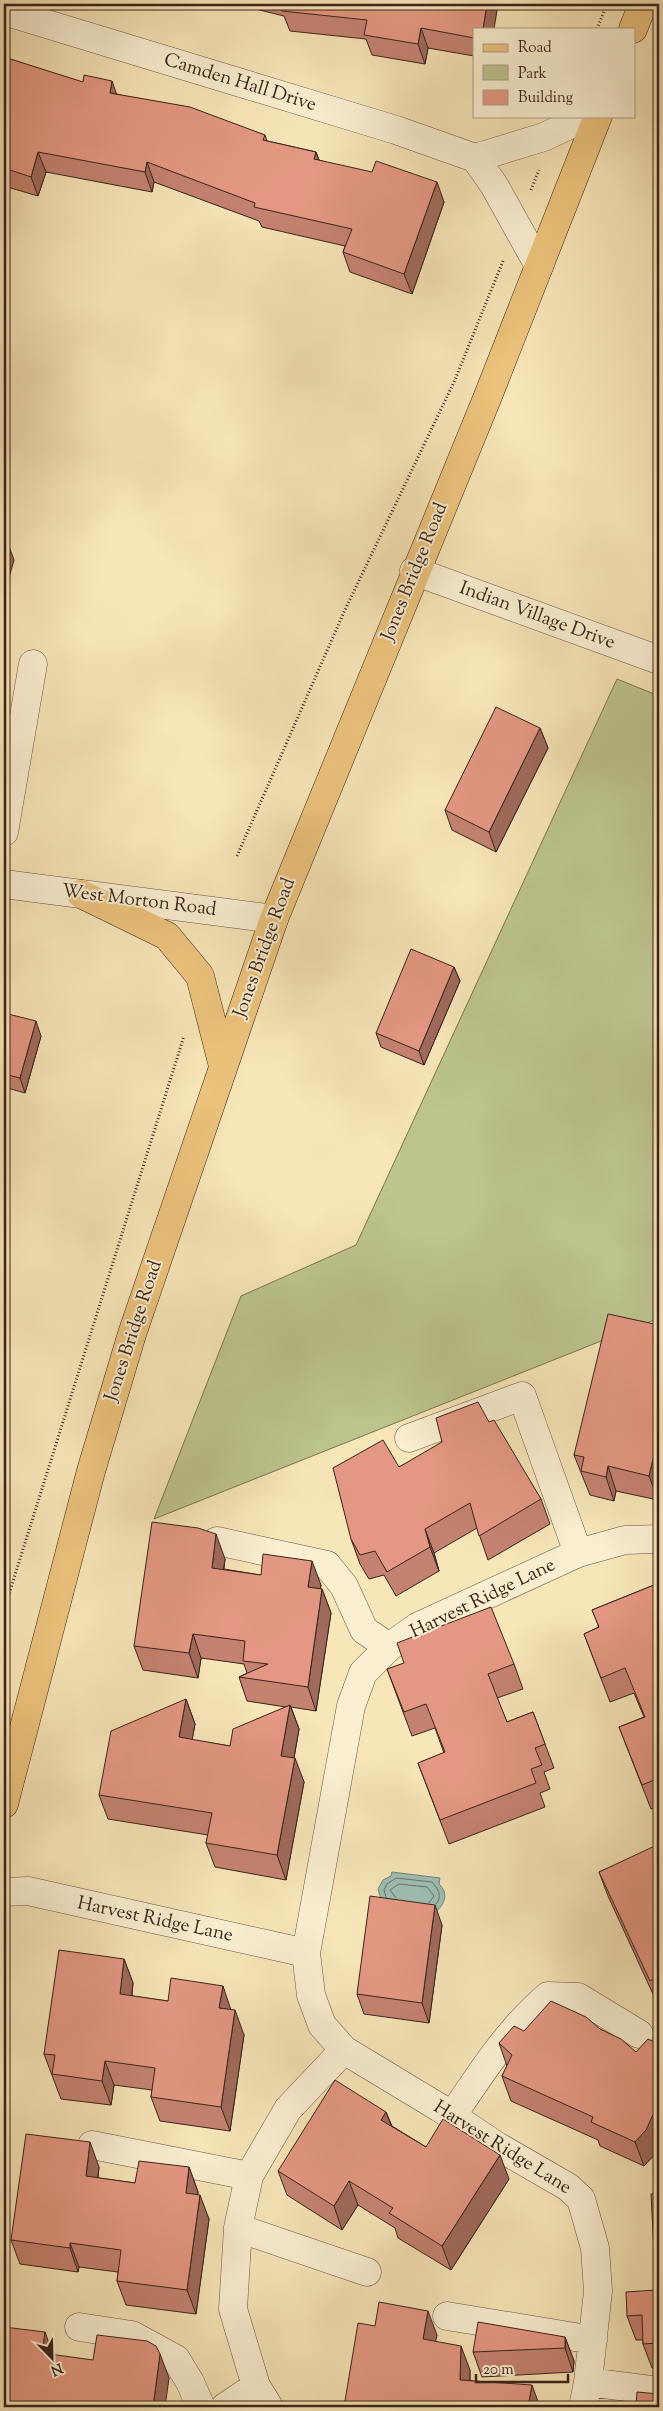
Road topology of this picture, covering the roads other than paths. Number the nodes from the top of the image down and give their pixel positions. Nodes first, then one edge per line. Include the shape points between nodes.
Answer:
1 (643, 4) edge
2 (4, 11) edge
3 (633, 28) edge
4 (584, 118) edge
5 (597, 118) edge
6 (475, 158) junction
7 (539, 266) junction
8 (414, 571) junction
9 (659, 660) edge
10 (34, 664) dead end
11 (4, 832) edge
12 (4, 884) edge
13 (81, 894) junction
14 (274, 918) junction
15 (223, 1066) junction
16 (409, 1438) dead end
17 (659, 1539) edge
18 (217, 1541) edge
19 (578, 1553) junction
20 (389, 1647) junction
21 (4, 1804) edge
22 (4, 1892) edge
23 (306, 1953) junction
24 (639, 2034) dead end
25 (344, 2050) junction
26 (452, 2116) junction
27 (92, 2145) edge
28 (249, 2176) junction
29 (238, 2228) junction
30 (366, 2272) dead end
31 (447, 2316) dead end
32 (79, 2327) dead end
33 (593, 2340) junction
34 (659, 2391) edge
35 (586, 2395) edge
36 (263, 2396) edge
37 (201, 2407) edge
38 (225, 2407) edge

1 - 3 main road
2 - 6 street, Camden Hall Drive via 396,130
4 - 6 street via 513,148
5 - 7 main road, Jones Bridge Road
6 - 7 street via 494,185
7 - 8 main road, Jones Bridge Road
8 - 9 street, Indian Village Drive
8 - 14 main road, Jones Bridge Road
10 - 11 street
12 - 13 street, West Morton Road
13 - 14 street, West Morton Road
13 - 15 main road via 167,936 200,976
14 - 15 main road, Jones Bridge Road
15 - 21 main road, Jones Bridge Road via 132,1334 91,1471
16 - 19 street via 522,1396
17 - 19 street, Harvest Ridge Lane via 626,1540
18 - 20 street via 328,1565 344,1586 364,1630
19 - 20 street, Harvest Ridge Lane via 417,1627
20 - 23 street, Harvest Ridge Lane via 363,1673 350,1706
22 - 23 street, Harvest Ridge Lane via 28,1892
23 - 25 street, Harvest Ridge Lane via 311,1995 322,2025
24 - 26 street via 578,1997 548,1996 524,2016
25 - 26 street, Harvest Ridge Lane
25 - 28 street via 288,2109
26 - 33 street, Harvest Ridge Lane via 568,2187 581,2199 595,2248 598,2291
27 - 28 street
28 - 29 street
29 - 30 street
29 - 36 street via 233,2309
31 - 33 street
32 - 37 street via 132,2336 176,2359
33 - 35 street, Harvest Ridge Lane
34 - 35 street
36 - 38 street

